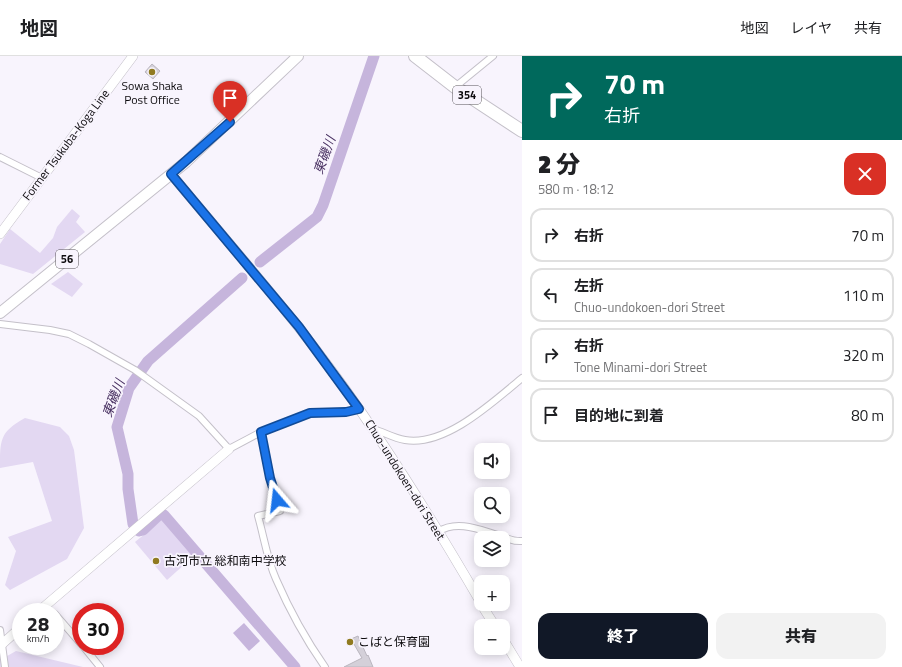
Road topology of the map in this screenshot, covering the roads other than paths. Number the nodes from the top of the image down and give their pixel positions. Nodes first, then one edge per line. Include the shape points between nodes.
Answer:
1 (132, 56) edge
2 (298, 56) edge
3 (415, 56) edge
4 (493, 56) edge
5 (455, 87) junction
6 (522, 131) edge
7 (0, 157) edge
8 (171, 174) junction
9 (42, 178) junction
10 (0, 234) edge
11 (0, 313) edge
12 (0, 324) edge
13 (522, 378) edge
14 (359, 409) junction
15 (372, 429) junction
16 (261, 432) junction
17 (229, 449) junction
18 (438, 532) junction
19 (522, 541) edge
20 (474, 592) edge
21 (48, 603) edge
22 (64, 624) edge
23 (0, 630) edge
24 (72, 634) edge
25 (12, 635) edge
26 (1, 645) edge
27 (510, 651) edge
28 (90, 655) edge
29 (5, 667) edge
30 (100, 667) edge
31 (325, 667) edge
32 (520, 667) edge

1 - 9 street, Former Tsukuba-Koga Line
2 - 8 main road, 56
3 - 5 highway, 354
4 - 5 street
5 - 6 highway, 354
7 - 9 street
8 - 11 main road, 56
8 - 14 street, Chuo-undokoen-dori Street via 297,325
9 - 10 street, Former Tsukuba-Koga Line
12 - 17 street via 69,334 138,371 199,416
13 - 15 street via 497,399 449,431 430,438 406,440
14 - 15 street, Chuo-undokoen-dori Street
14 - 16 street via 310,413
15 - 18 street, Chuo-undokoen-dori Street via 404,475
16 - 17 street
16 - 31 street via 270,478 280,511 258,516 276,579
17 - 21 street
18 - 19 street via 445,527 459,525 514,542
18 - 20 street, Chuo-undokoen-dori Street
22 - 24 street
23 - 26 street
25 - 26 street
26 - 29 street
27 - 32 street
28 - 30 street

